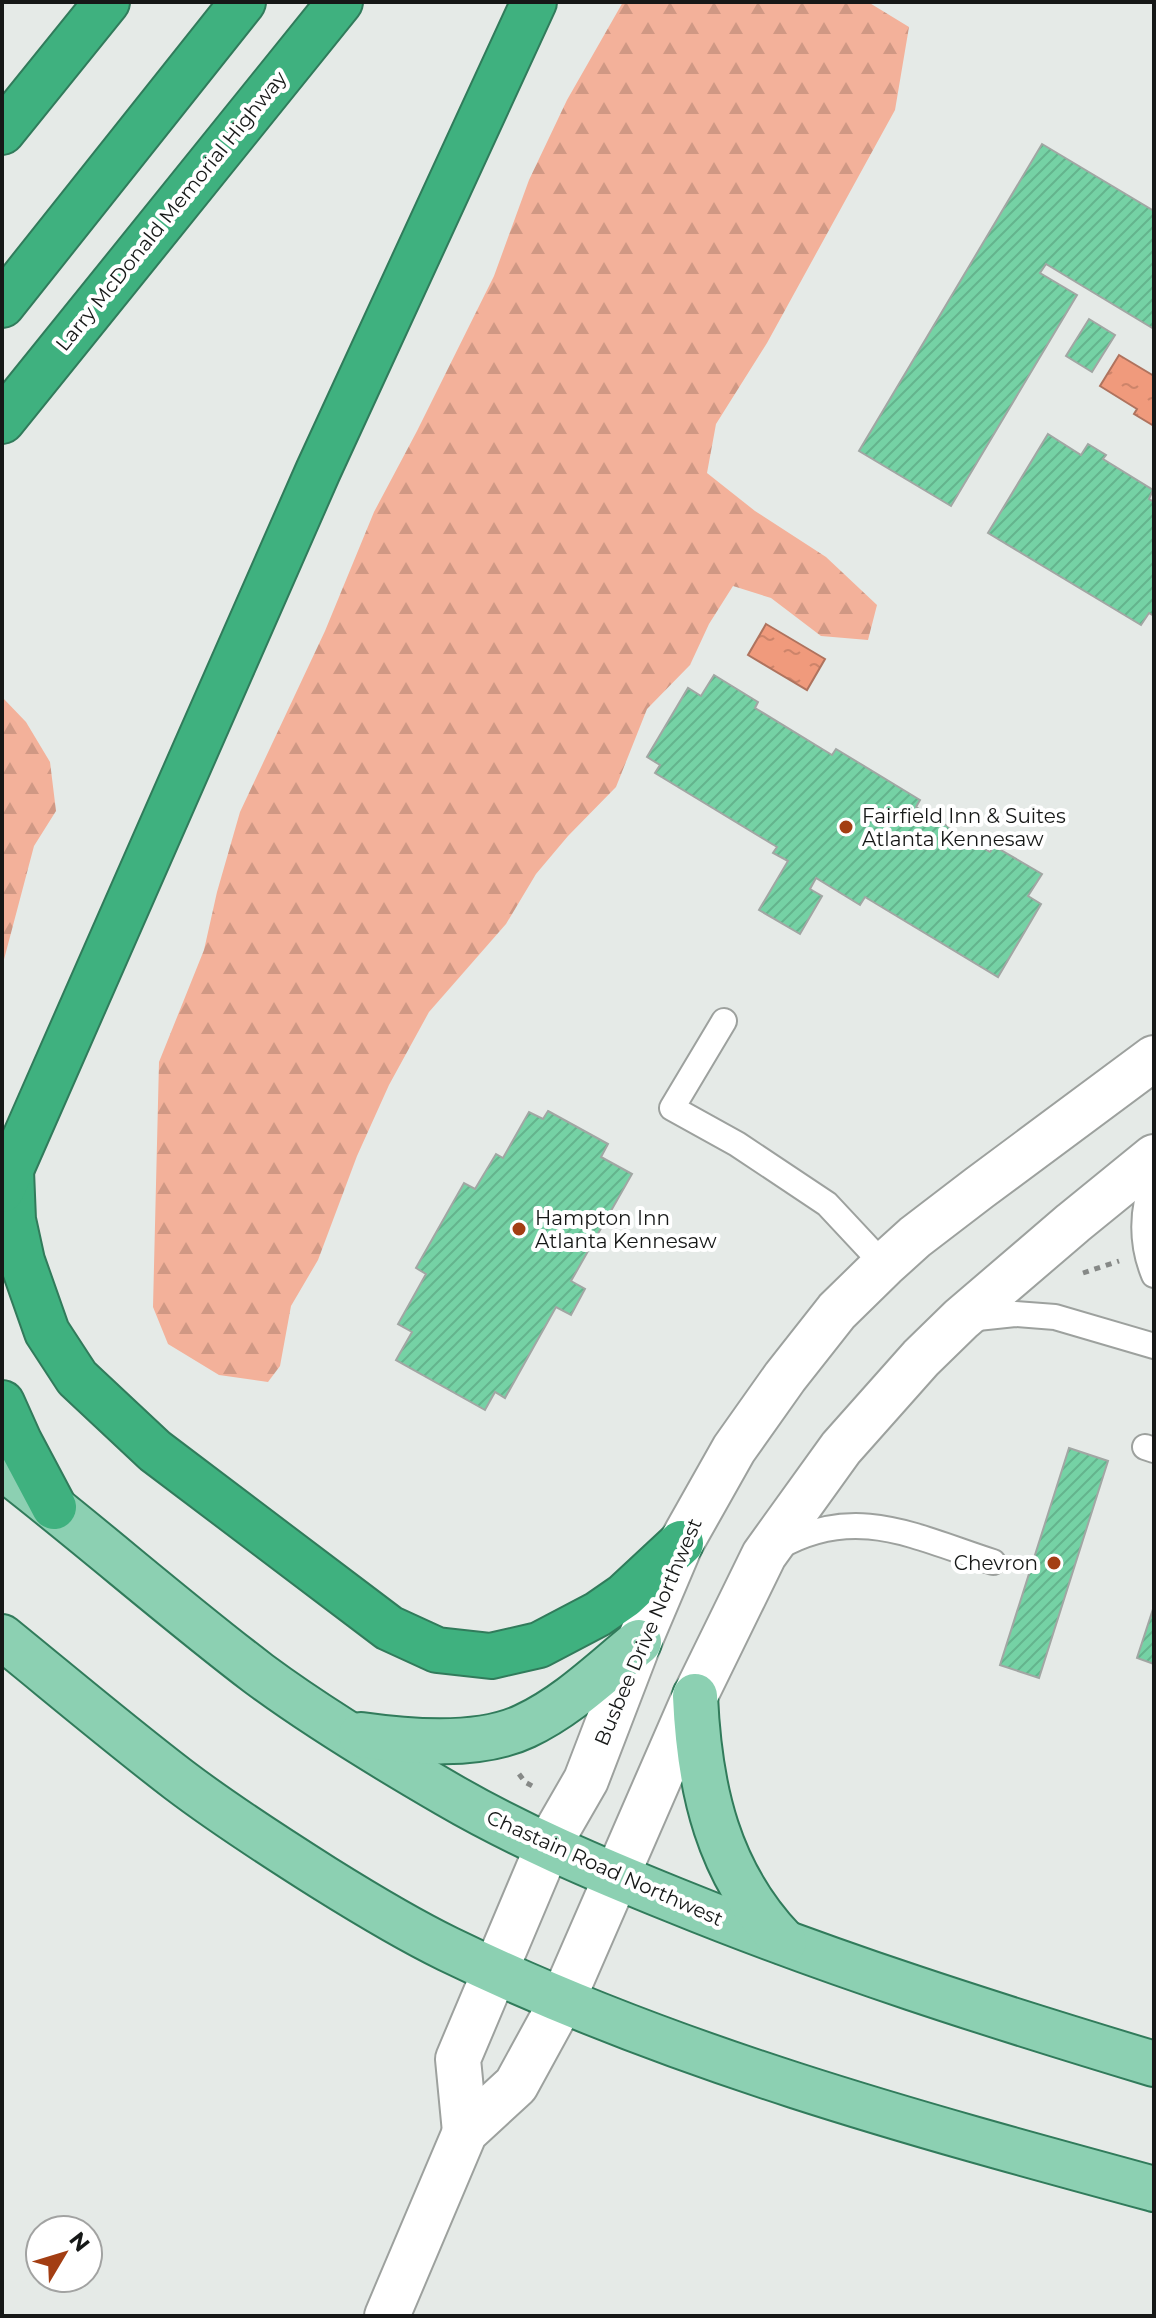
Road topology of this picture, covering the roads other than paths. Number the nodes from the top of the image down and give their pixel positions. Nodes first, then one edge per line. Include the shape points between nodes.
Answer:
1 (107, 2) edge
2 (243, 2) edge
3 (340, 2) edge
4 (534, 2) edge
5 (2, 132) edge
6 (2, 305) edge
7 (2, 421) edge
8 (724, 1021) dead end
9 (1154, 1058) edge
10 (1154, 1157) edge
11 (1154, 1179) edge
12 (6, 1180) edge
13 (884, 1265) junction
14 (1154, 1275) edge
15 (961, 1319) junction
16 (1154, 1346) edge
17 (2, 1403) edge
18 (2, 1467) edge
19 (54, 1507) junction
20 (681, 1543) junction
21 (764, 1555) junction
22 (993, 1562) dead end
23 (2, 1637) edge
24 (639, 1642) junction
25 (695, 1696) junction
26 (347, 1732) junction
27 (548, 1846) junction
28 (615, 1876) junction
29 (785, 1944) junction
30 (496, 1970) junction
31 (563, 1999) junction
32 (1154, 2064) edge
33 (465, 2132) junction
34 (1154, 2189) edge
35 (387, 2316) edge

1 - 5 highway
2 - 6 highway
3 - 7 highway, Larry McDonald Memorial Highway
4 - 12 highway via 318,471
8 - 13 lane via 672,1108 827,1204
9 - 13 street, Busbee Drive Northwest
10 - 15 street, Busbee Drive Northwest
11 - 14 lane via 1145,1218 1145,1253
12 - 20 highway via 22,1261 47,1332 77,1378 155,1451 389,1628 437,1650 491,1656 539,1645 624,1596
13 - 20 street, Busbee Drive Northwest via 837,1311 785,1377 734,1449
15 - 16 lane via 1055,1317
15 - 21 street, Busbee Drive Northwest via 865,1419
17 - 19 highway
18 - 19 main road, Chastain Road Northwest
19 - 26 main road, Chastain Road Northwest via 260,1675
20 - 24 street, Busbee Drive Northwest
21 - 22 lane via 824,1528 850,1524 893,1530
21 - 25 street, Busbee Drive Northwest
23 - 30 main road via 180,1781 277,1849 446,1948
24 - 26 main road via 574,1696 523,1727 447,1741 407,1742
24 - 27 street, Busbee Drive Northwest via 586,1780
25 - 28 street, Busbee Drive Northwest
25 - 29 main road via 700,1763 721,1844 751,1904
26 - 27 main road, Chastain Road Northwest via 447,1794
27 - 28 main road, Chastain Road Northwest
27 - 30 street, Busbee Drive Northwest
28 - 29 main road, Chastain Road Northwest
28 - 31 street, Busbee Drive Northwest
29 - 32 main road, Chastain Road Northwest
30 - 31 main road
30 - 33 street, Busbee Drive Northwest via 458,2059
31 - 33 street, Busbee Drive Northwest via 516,2085
31 - 34 main road via 676,2045 819,2093
33 - 35 street, Busbee Drive Northwest

